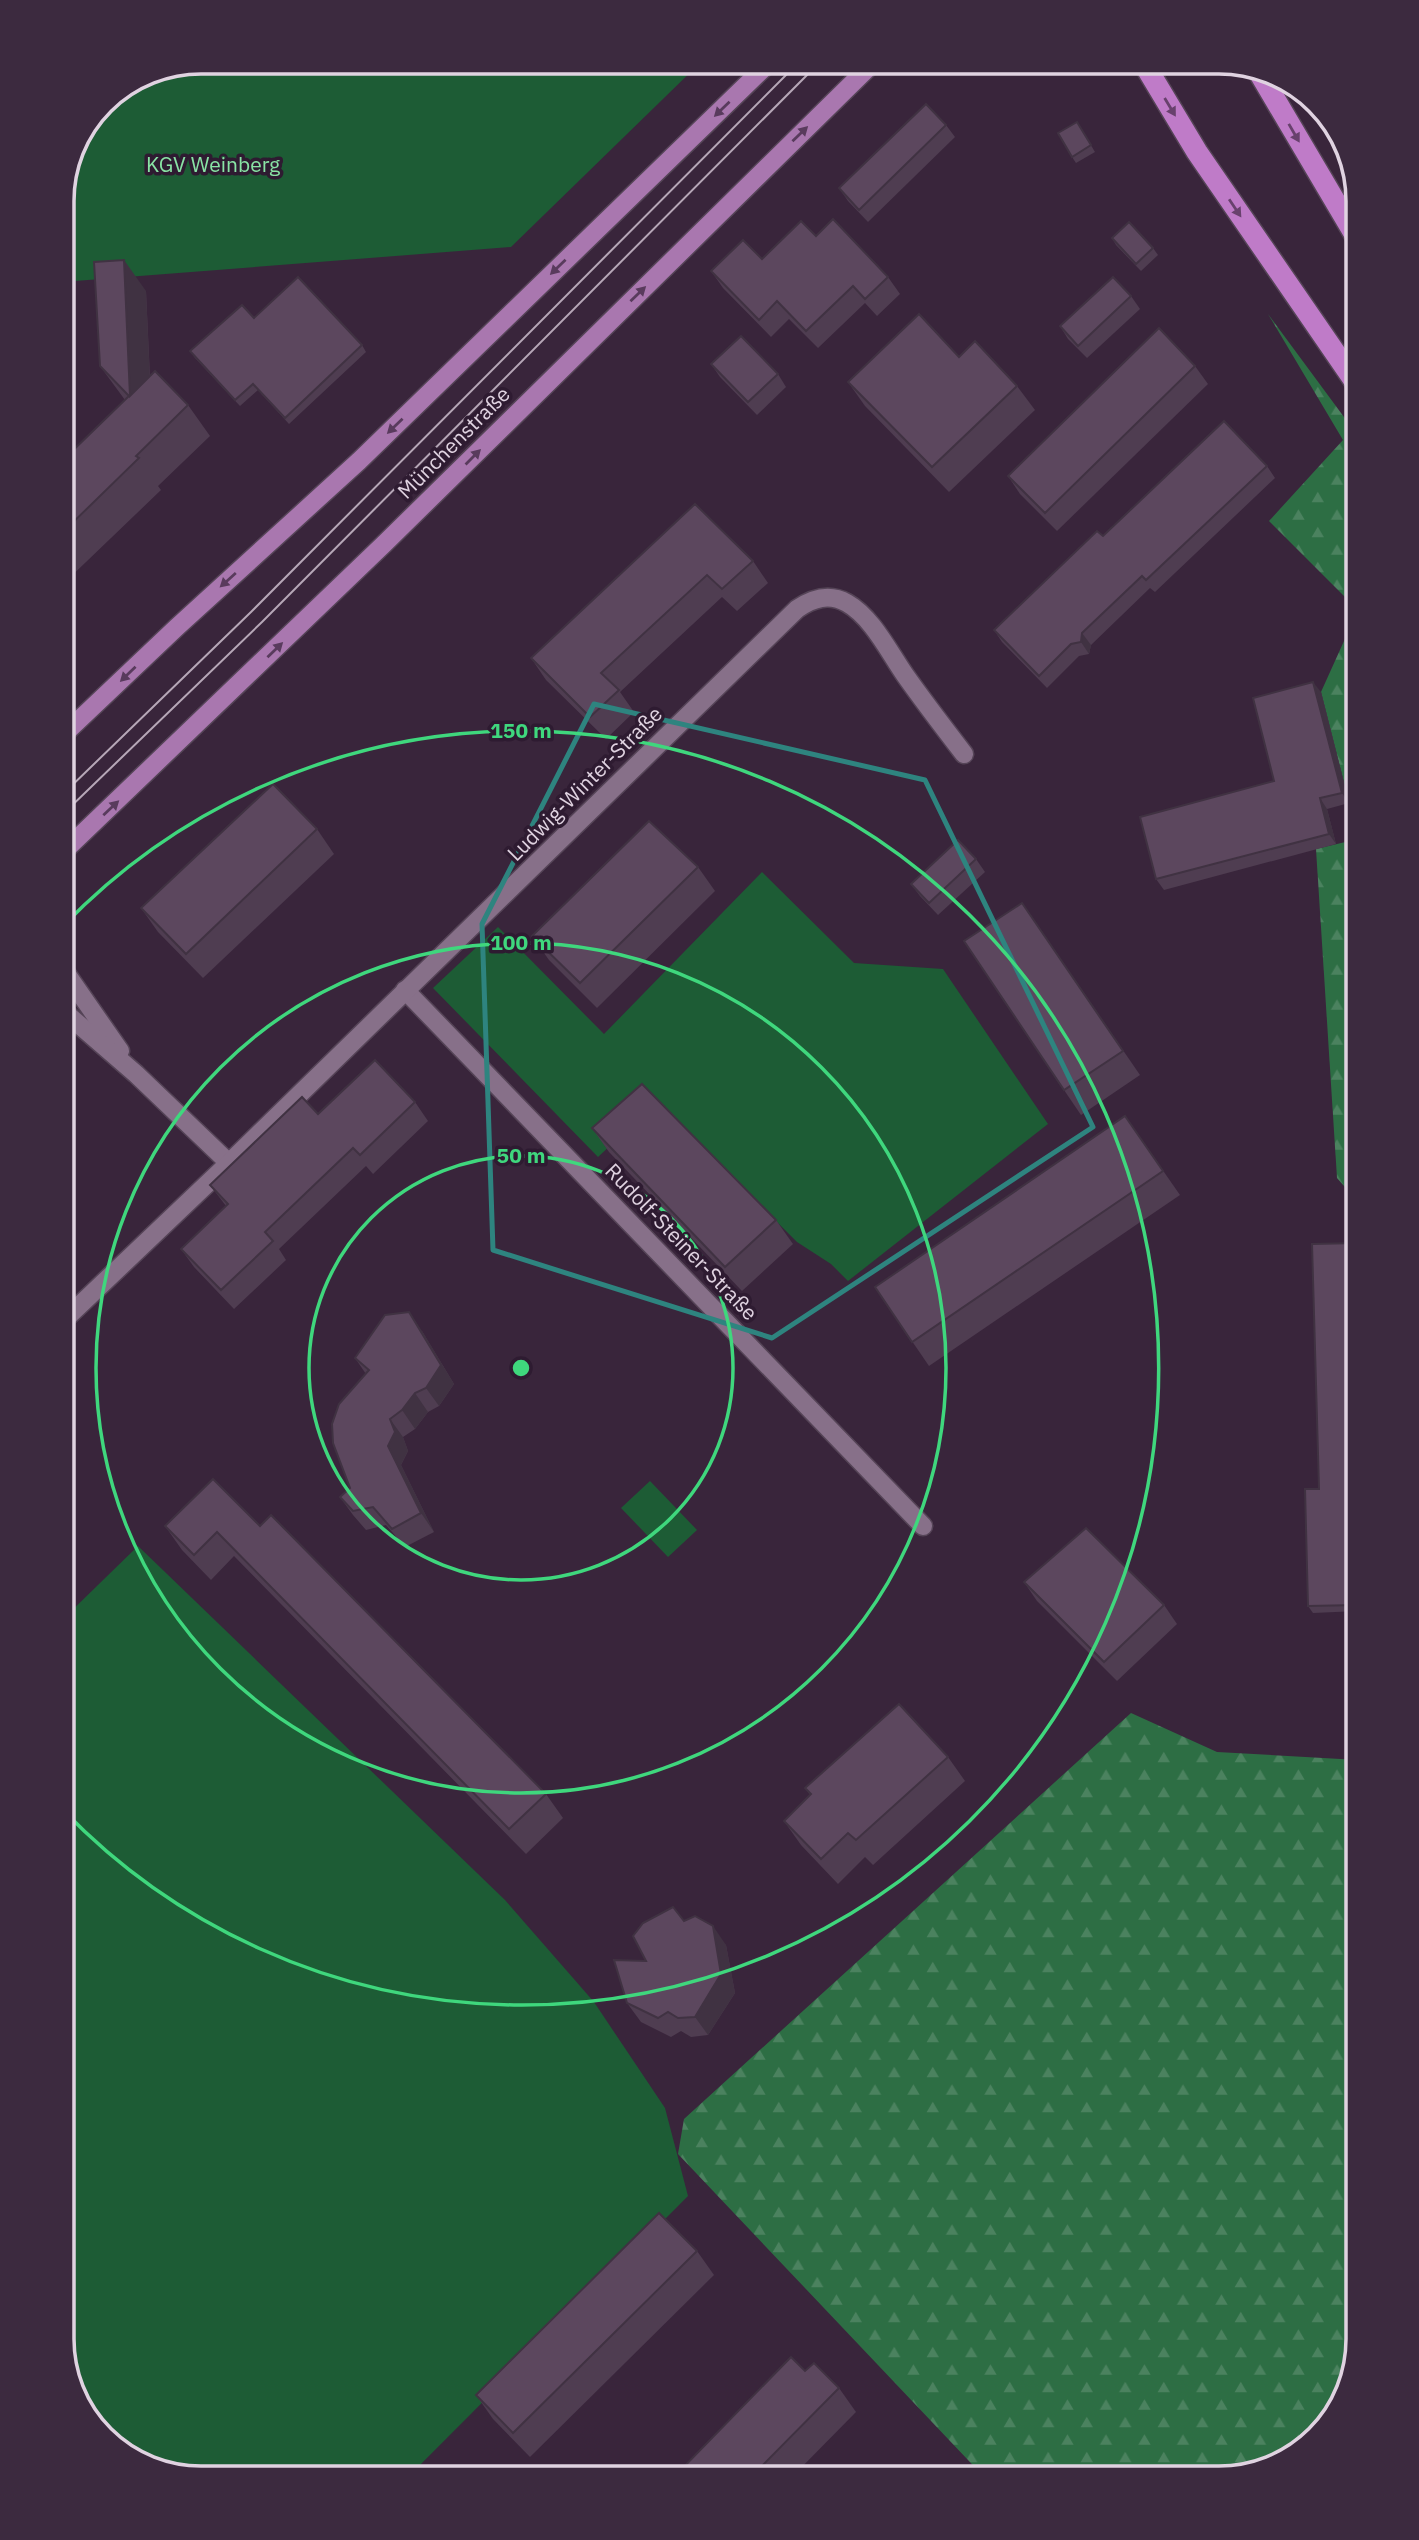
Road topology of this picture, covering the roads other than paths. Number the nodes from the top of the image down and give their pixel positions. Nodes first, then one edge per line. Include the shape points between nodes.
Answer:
1 (758, 74) edge
2 (862, 74) edge
3 (1150, 74) edge
4 (1265, 82) edge
5 (1346, 220) edge
6 (1346, 369) edge
7 (74, 725) edge
8 (964, 754) dead end
9 (74, 842) edge
10 (74, 985) edge
11 (405, 990) junction
12 (74, 1020) edge
13 (136, 1074) junction
14 (229, 1163) junction
15 (74, 1311) edge
16 (923, 1526) dead end

1 -> 7 main road via 359,461
9 -> 2 main road, Münchenstraße via 375,554
3 -> 6 highway via 1197,152
4 -> 5 highway
8 - 11 street, Ludwig-Winter-Straße via 869,623 838,599 811,600
10 - 13 street
11 - 14 street, Ludwig-Winter-Straße
11 - 16 street, Rudolf-Steiner-Straße
12 - 13 street
13 - 14 street
14 - 15 street, Ludwig-Winter-Straße

